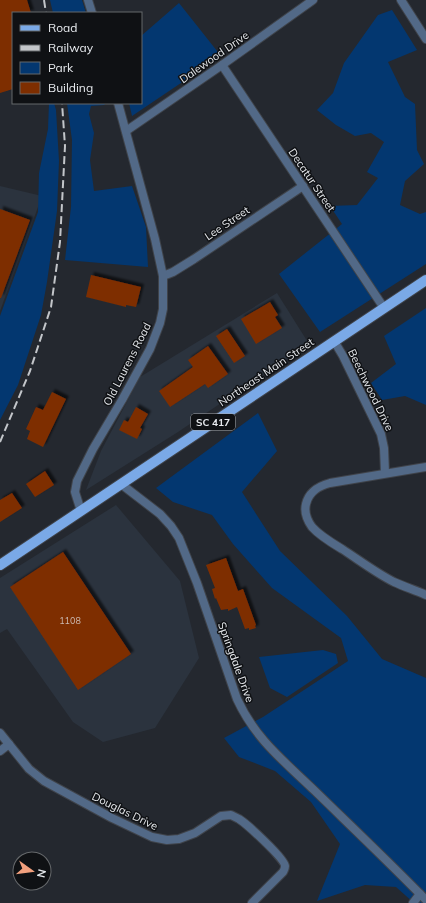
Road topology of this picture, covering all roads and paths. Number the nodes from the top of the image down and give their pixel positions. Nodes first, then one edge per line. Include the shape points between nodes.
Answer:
1 (88, 0) edge
2 (313, 0) edge
3 (400, 0) edge
4 (92, 12) edge
5 (426, 38) edge
6 (222, 65) junction
7 (118, 104) edge
8 (126, 131) junction
9 (303, 186) junction
10 (163, 276) junction
11 (426, 280) edge
12 (384, 308) junction
13 (334, 341) junction
14 (426, 467) edge
15 (384, 474) junction
16 (121, 484) junction
17 (81, 511) junction
18 (0, 565) edge
19 (426, 595) edge
20 (0, 733) edge
21 (9, 744) junction
22 (0, 751) edge
23 (423, 897) edge
24 (252, 903) edge
25 (413, 903) edge

1 - 4 street
2 - 6 street, Dalewood Drive
3 - 5 street
6 - 8 street, Dalewood Drive
6 - 9 street, Decatur Street
7 - 8 street, Old Laurens Road
8 - 10 street, Old Laurens Road
9 - 10 street, Lee Street via 194,259
9 - 12 street, Decatur Street
10 - 17 street, Old Laurens Road via 163,309 155,337 77,481 75,492
11 - 12 main road, Northeast Main Street / SC 417
12 - 13 main road, Northeast Main Street / SC 417
13 - 15 street, Beechwood Drive via 381,434
13 - 16 main road, Northeast Main Street / SC 417
14 - 15 street
15 - 19 street via 330,482 321,486 308,498 306,516 314,529 344,550 394,581
16 - 17 main road, Northeast Main Street / SC 417
16 - 23 street, Springdale Drive via 160,514 179,538 237,699 255,730 279,757
17 - 18 main road, Northeast Main Street / SC 417
20 - 21 street, Douglas Drive
21 - 22 street
21 - 24 street, Douglas Drive via 29,769 44,781 152,838 179,839 195,833 221,816 231,815 239,819 279,856 285,865 283,872
23 - 25 street

